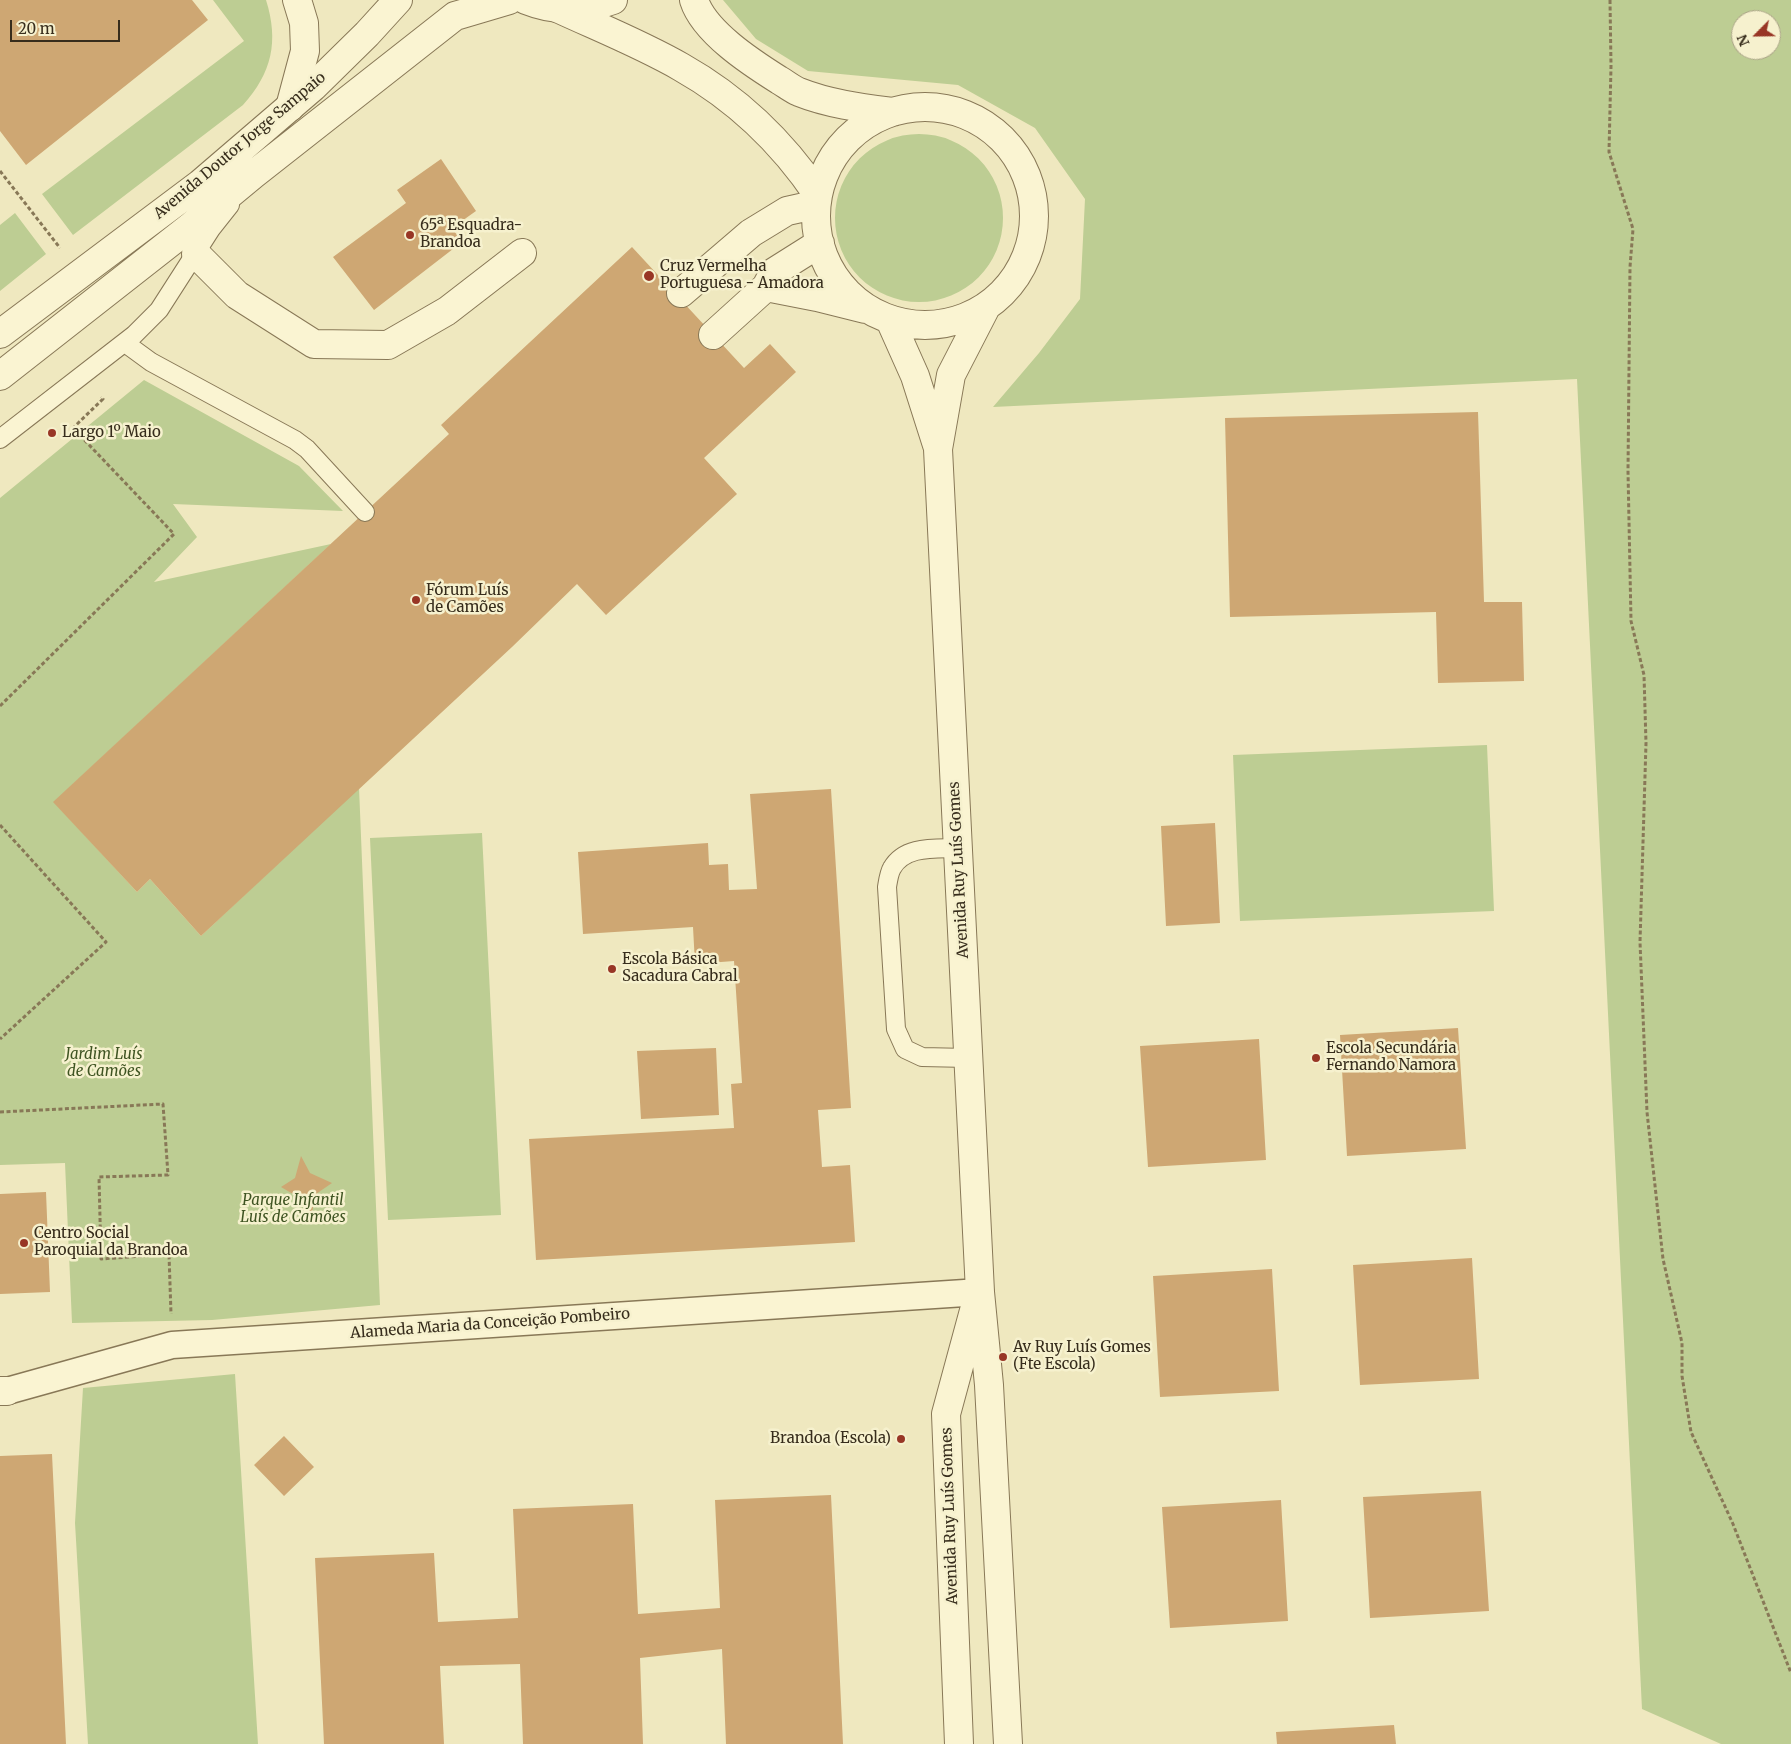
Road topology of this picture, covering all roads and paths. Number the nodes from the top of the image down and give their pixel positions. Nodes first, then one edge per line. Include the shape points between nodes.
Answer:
1 (297, 0) edge
2 (398, 0) edge
3 (509, 0) edge
4 (526, 0) edge
5 (613, 0) edge
6 (694, 0) edge
7 (1610, 0) edge
8 (557, 8) junction
9 (290, 107) junction
10 (893, 112) junction
11 (0, 171) edge
12 (254, 174) junction
13 (816, 200) junction
14 (820, 243) junction
15 (63, 252) dead end
16 (522, 252) dead end
17 (196, 254) junction
18 (766, 288) junction
19 (681, 293) dead end
20 (985, 309) junction
21 (880, 315) junction
22 (0, 334) edge
23 (713, 335) dead end
24 (125, 343) junction
25 (84, 375) junction
26 (0, 376) edge
27 (0, 439) edge
28 (938, 448) junction
29 (365, 512) dead end
30 (0, 706) edge
31 (0, 825) edge
32 (958, 848) junction
33 (0, 1040) edge
34 (968, 1058) junction
35 (0, 1112) edge
36 (980, 1292) junction
37 (172, 1345) junction
38 (3, 1391) edge
39 (1791, 1673) edge
40 (959, 1744) edge
41 (1008, 1744) edge

1 - 9 street via 304,23 306,51
2 - 9 street, Avenida Doutor Jorge Sampaio via 314,87
3 - 12 street, Avenida Doutor Jorge Sampaio via 455,16
4 - 8 street
5 - 8 street via 593,7
6 - 10 street via 716,33 751,63 798,92 850,106
7 - 39 path via 1609,152 1633,229 1628,480 1631,621 1644,675 1646,743 1640,942 1647,1112 1664,1259 1682,1343 1682,1376 1691,1432 1733,1524
8 - 13 street via 682,67 723,95 765,129 799,168
9 - 22 street, Avenida Doutor Jorge Sampaio via 200,184
10 - 13 street via 864,126 840,148 824,176
10 - 20 street via 927,106 962,113 992,129 1016,155 1031,186 1035,221 1028,255 1010,285
11 - 15 path
12 - 17 lane, Avenida Doutor Jorge Sampaio via 211,229
12 - 26 street, Avenida Doutor Jorge Sampaio
13 - 14 street
13 - 19 street via 787,211 751,233
14 - 18 street via 774,272
14 - 21 street via 830,270 847,292
16 - 17 street via 447,311 388,345 314,344 237,295
17 - 24 lane, Avenida Doutor Jorge Sampaio via 159,310
18 - 21 street via 817,297
18 - 23 street
20 - 21 street via 954,322 922,326
20 - 28 street, Avenida Ruy Luís Gomes via 950,375
21 - 28 street, Avenida Ruy Luís Gomes via 915,376
24 - 25 lane, Avenida Doutor Jorge Sampaio
24 - 29 lane via 151,362 295,440
25 - 27 lane, Avenida Doutor Jorge Sampaio
25 - 30 path via 103,399 72,428 174,534
28 - 32 street, Avenida Ruy Luís Gomes
31 - 33 path via 106,942
32 - 34 street, Avenida Ruy Luís Gomes
32 - 34 lane via 904,854 892,868 887,887 896,1029 905,1049 922,1057
34 - 36 street, Avenida Ruy Luís Gomes
35 - 37 path via 163,1104 168,1175 99,1177 101,1259 168,1254
36 - 37 street, Alameda Maria da Conceição Pombeiro
36 - 40 street, Avenida Ruy Luís Gomes via 946,1414
36 - 41 street, Avenida Ruy Luís Gomes via 989,1385
37 - 38 street, Alameda Maria da Conceição Pombeiro

